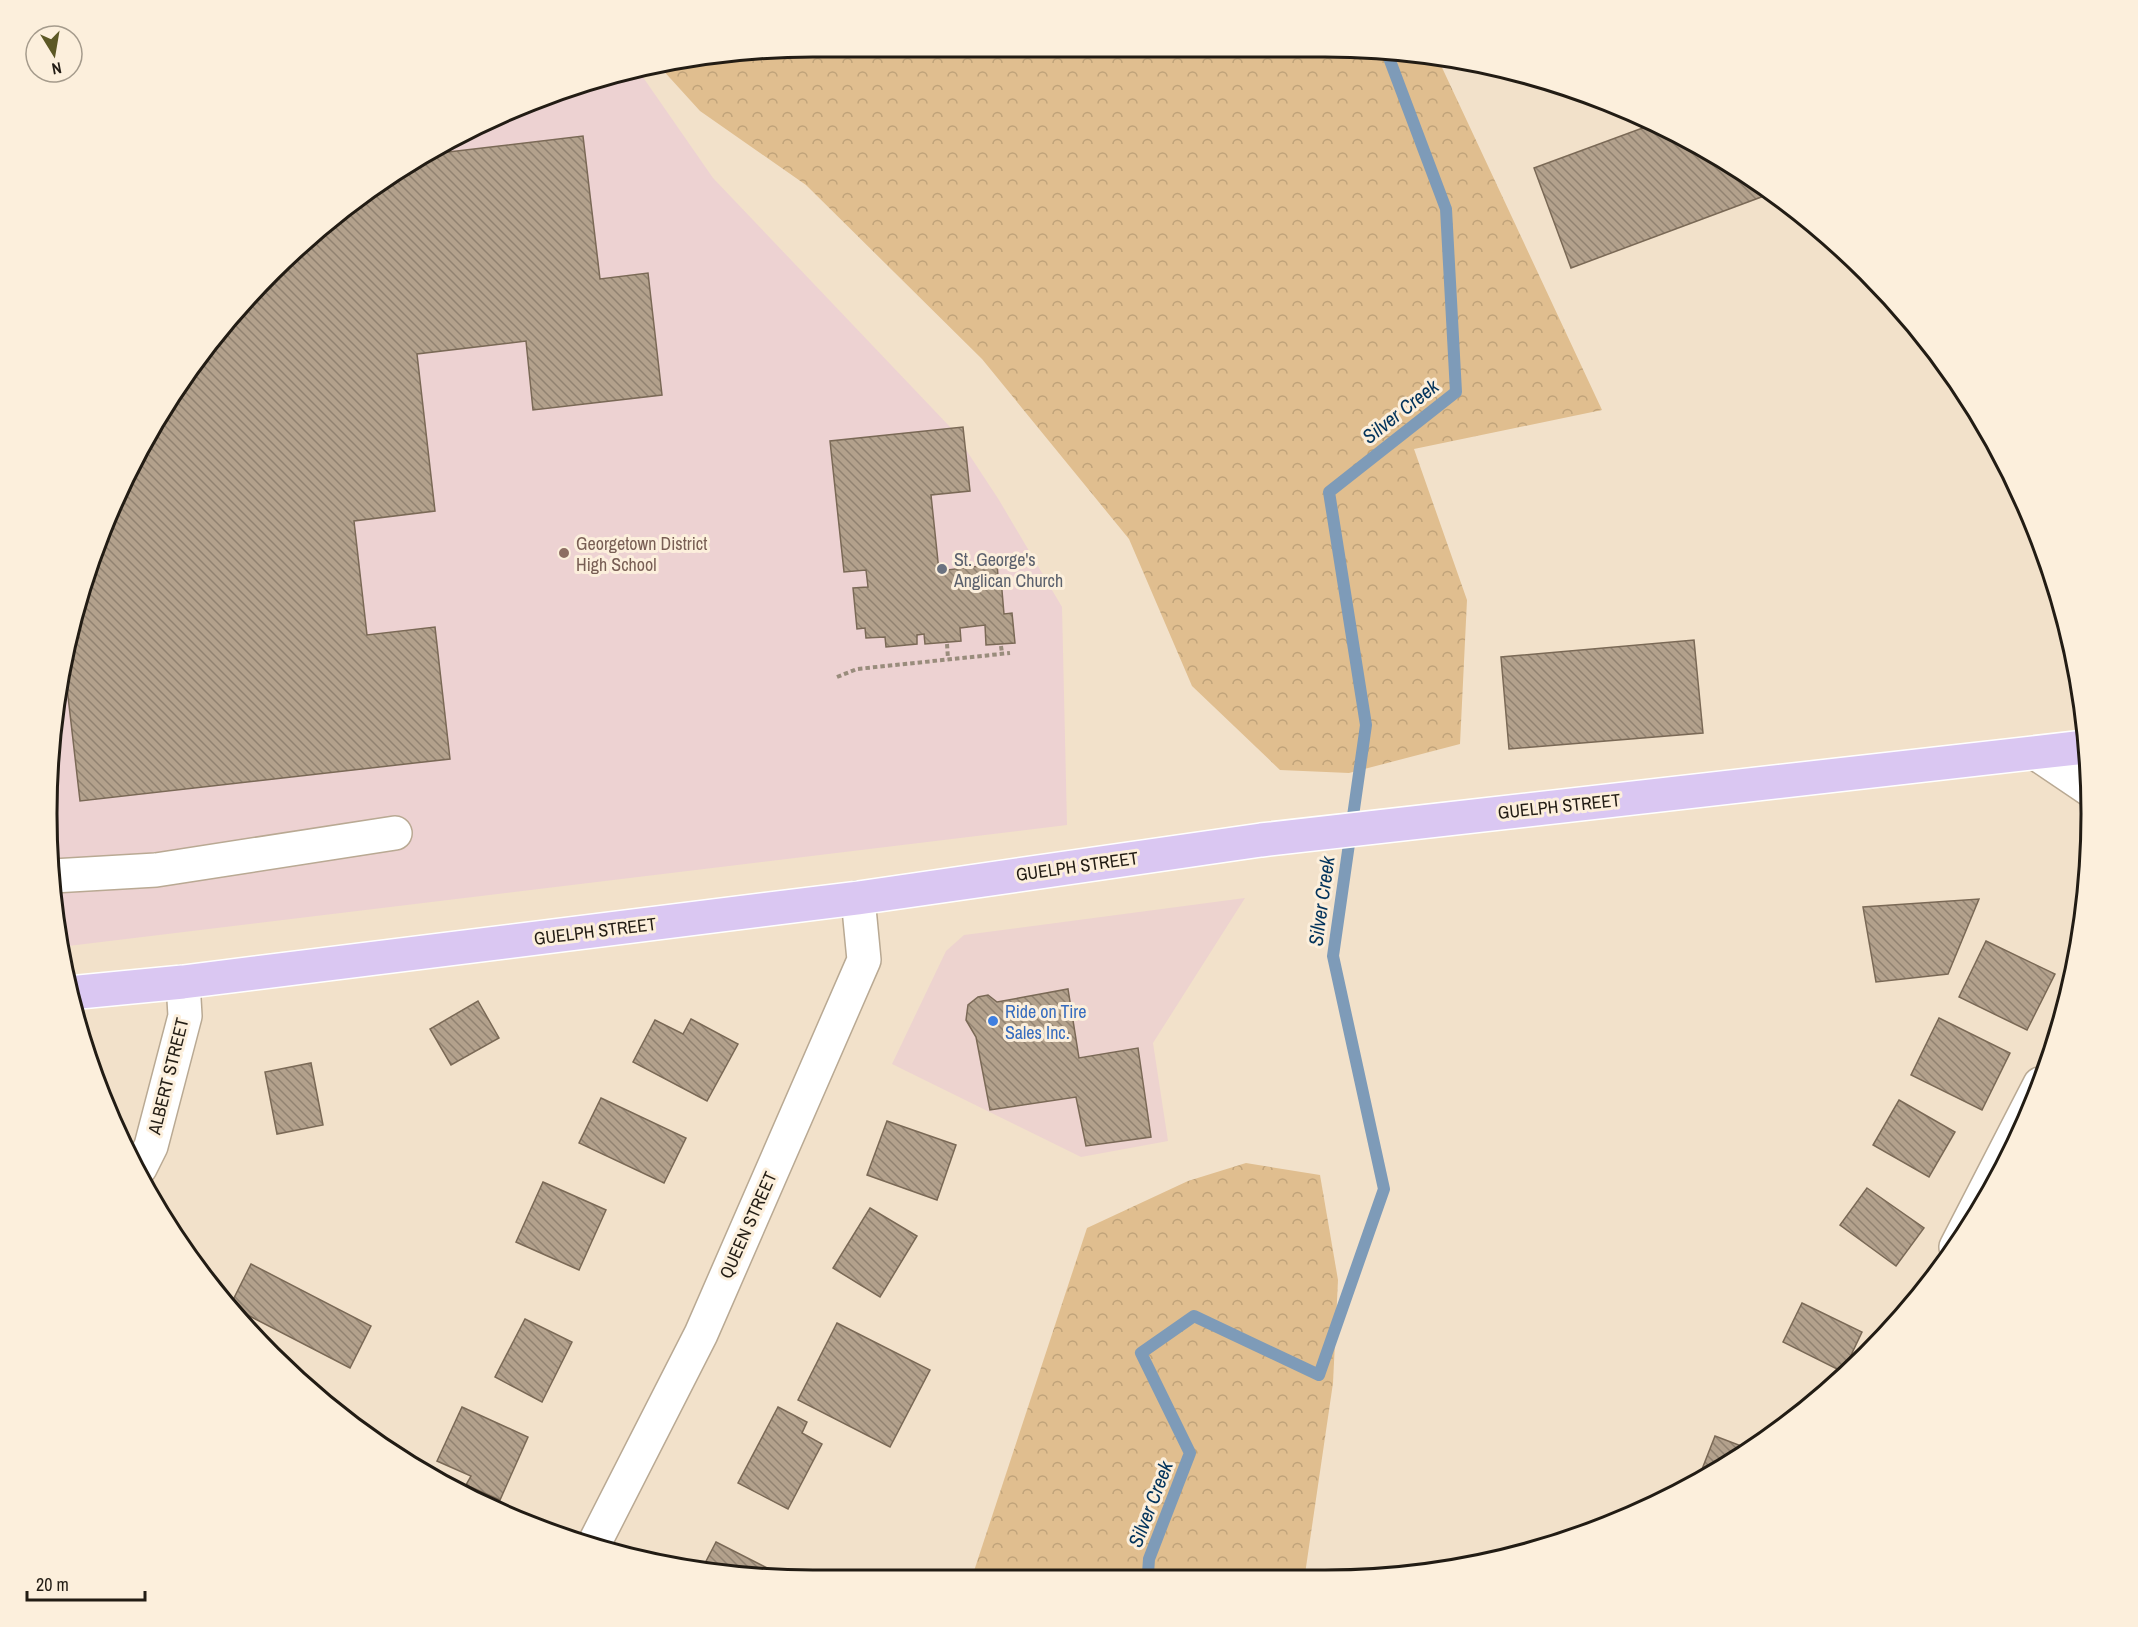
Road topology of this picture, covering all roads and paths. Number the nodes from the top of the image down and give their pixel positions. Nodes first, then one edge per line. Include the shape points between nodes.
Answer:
1 (946, 644) dead end
2 (1001, 646) dead end
3 (1010, 652) dead end
4 (1002, 653) junction
5 (948, 659) junction
6 (837, 677) dead end
7 (2078, 748) edge
8 (2037, 754) junction
9 (2080, 783) edge
10 (395, 833) dead end
11 (60, 876) edge
12 (858, 898) junction
13 (183, 982) junction
14 (79, 992) edge
15 (143, 1163) edge
16 (598, 1538) edge

1 - 5 path
2 - 4 path
3 - 4 path
4 - 5 path
5 - 6 path via 857,669
7 - 8 main road, GUELPH STREET
8 - 9 street
8 - 12 main road, GUELPH STREET via 1261,840
10 - 11 street via 156,870
12 - 13 main road, GUELPH STREET
12 - 16 street, QUEEN STREET via 864,960 700,1334
13 - 14 main road, GUELPH STREET
13 - 15 street, ALBERT STREET via 184,1016 151,1146

